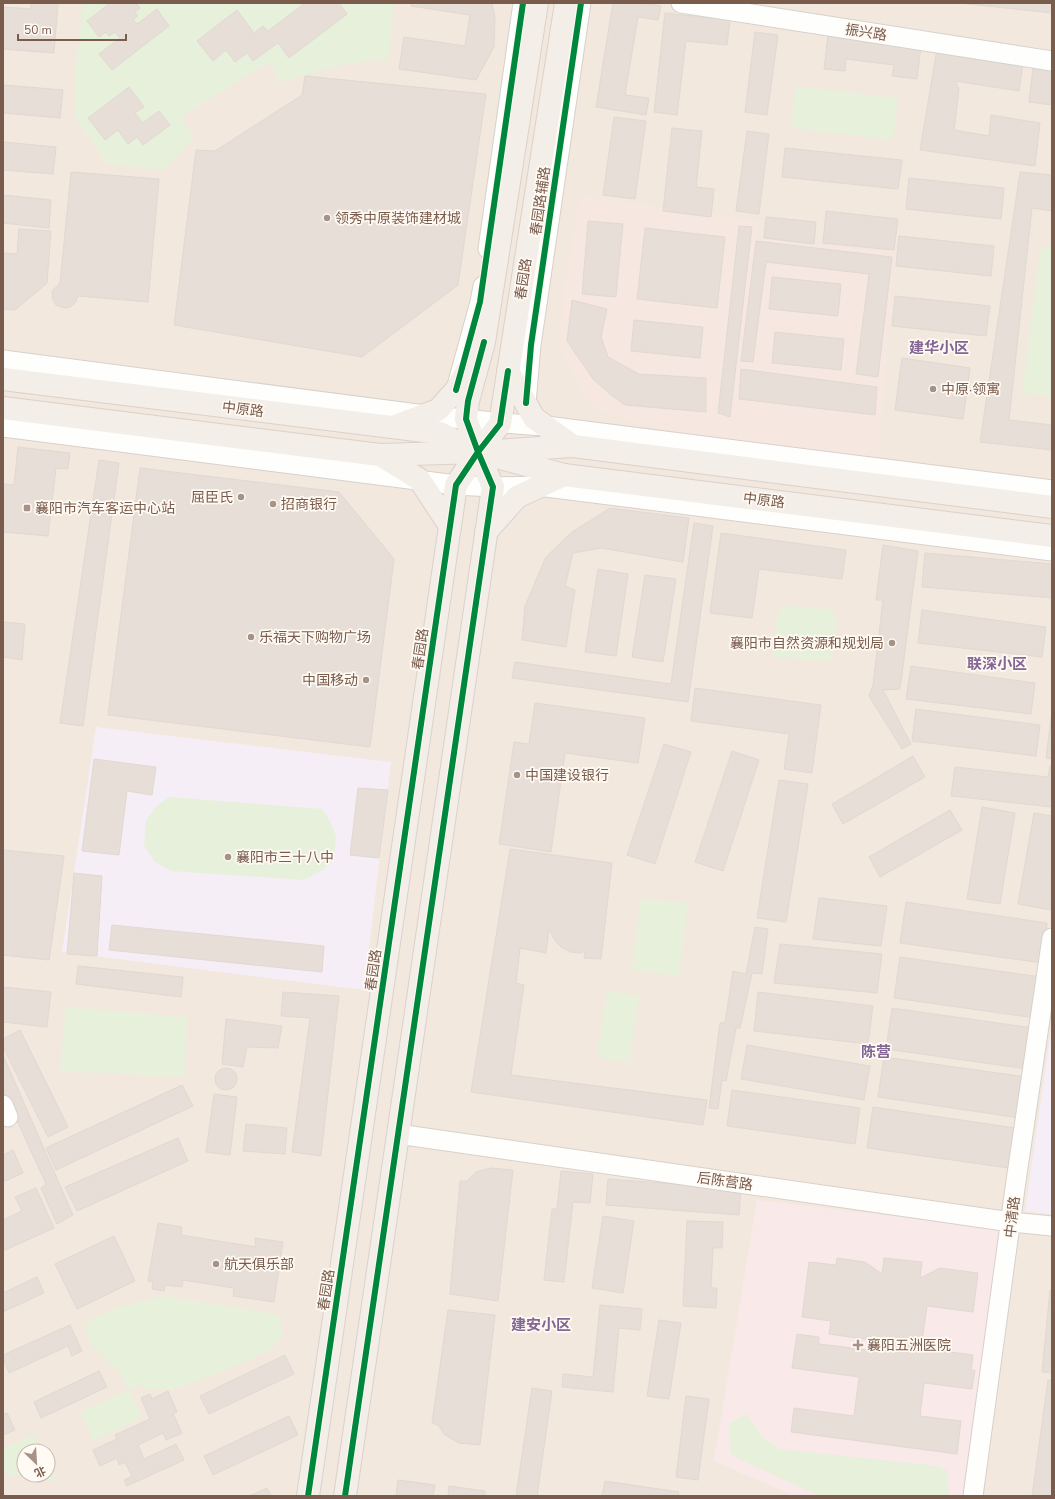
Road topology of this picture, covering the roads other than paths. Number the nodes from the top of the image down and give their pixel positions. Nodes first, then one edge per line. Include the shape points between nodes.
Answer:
1 (523, 3) edge
2 (537, 3) edge
3 (566, 3) edge
4 (581, 3) edge
5 (681, 3) edge
6 (1052, 61) edge
7 (484, 342) junction
8 (3, 360) edge
9 (508, 371) junction
10 (3, 378) edge
11 (456, 390) junction
12 (526, 403) junction
13 (3, 408) edge
14 (424, 415) junction
15 (466, 419) junction
16 (500, 424) junction
17 (546, 426) junction
18 (3, 427) edge
19 (392, 427) junction
20 (573, 446) junction
21 (478, 452) junction
22 (380, 455) junction
23 (564, 475) junction
24 (419, 479) junction
25 (456, 485) junction
26 (538, 486) junction
27 (493, 487) junction
28 (1052, 490) edge
29 (1052, 507) edge
30 (450, 526) junction
31 (486, 532) junction
32 (1052, 536) edge
33 (1052, 551) edge
34 (1052, 938) edge
35 (398, 1134) junction
36 (1011, 1222) junction
37 (1052, 1226) edge
38 (308, 1496) edge
39 (345, 1496) edge
40 (973, 1496) edge

1 - 11 street via 480,302
2 - 7 main road, 春园路
3 - 9 main road, 春园路
4 - 12 street, 春园路辅路 via 531,345
5 - 6 street, 振兴路
7 - 11 main road
7 - 15 main road, 春园路 via 468,401
8 - 14 street
9 - 12 main road
9 - 16 main road, 春园路
10 - 19 main road, 中原路
11 - 14 main road via 438,410
12 - 17 main road via 534,418
13 - 22 main road, 中原路
14 - 15 street
14 - 19 main road
15 - 16 street
15 - 21 main road, 春园路
16 - 17 street
16 - 21 main road, 春园路
17 - 20 main road
17 - 28 street
18 - 24 street
19 - 21 main road, 中原路 via 440,433
20 - 21 main road, 中原路
20 - 29 main road, 中原路
21 - 22 main road, 中原路
21 - 23 main road, 中原路
21 - 25 main road, 春园路
21 - 27 main road, 春园路
22 - 24 main road
23 - 26 main road
23 - 32 main road, 中原路
24 - 25 street
24 - 30 main road
25 - 27 street
25 - 30 main road, 春园路
26 - 27 street
26 - 31 main road via 517,497
26 - 33 street
27 - 31 main road
30 - 38 main road, 春园路
31 - 35 main road
34 - 36 street, 中清路
35 - 36 street, 后陈营路
35 - 39 main road
36 - 37 street, 后陈营路
36 - 40 street, 中清路

